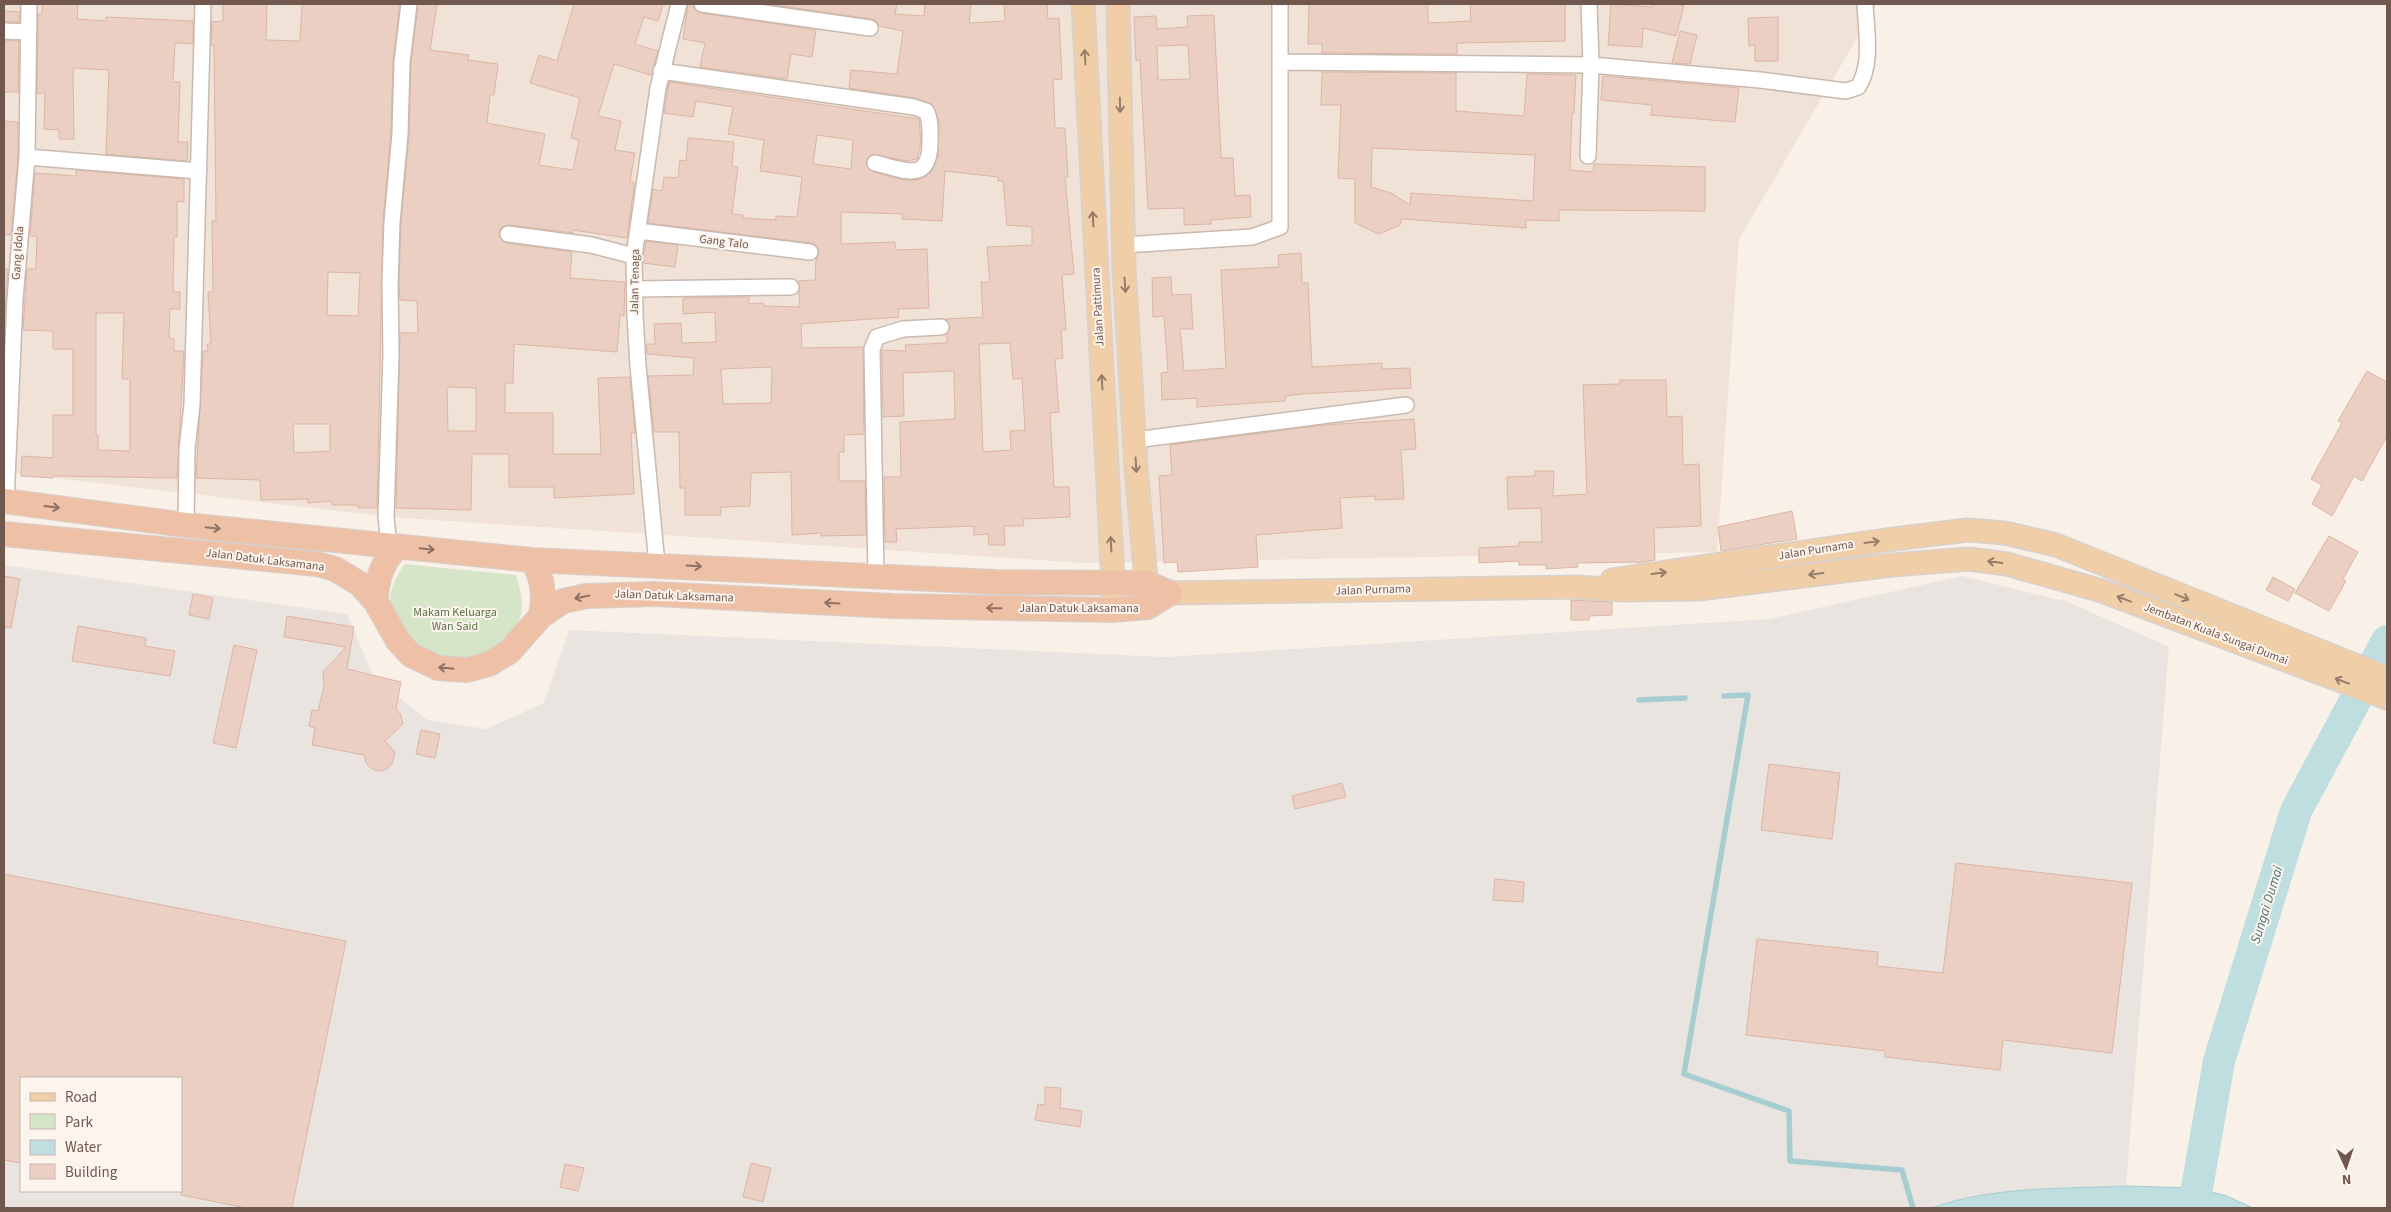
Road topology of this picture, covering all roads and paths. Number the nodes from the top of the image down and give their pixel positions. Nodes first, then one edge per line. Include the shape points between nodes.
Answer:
1 (29, 4) edge
2 (203, 4) edge
3 (409, 4) edge
4 (679, 4) edge
5 (702, 4) edge
6 (1083, 4) edge
7 (1118, 4) edge
8 (1280, 4) edge
9 (1589, 4) edge
10 (1865, 4) edge
11 (870, 28) dead end
12 (4, 31) edge
13 (28, 32) junction
14 (1280, 62) junction
15 (1591, 65) junction
16 (661, 71) junction
17 (1588, 156) dead end
18 (27, 157) junction
19 (875, 163) dead end
20 (199, 171) junction
21 (638, 231) junction
22 (508, 234) dead end
23 (1124, 245) junction
24 (810, 252) dead end
25 (634, 256) junction
26 (791, 287) dead end
27 (634, 289) junction
28 (941, 327) dead end
29 (1406, 405) dead end
30 (1135, 440) junction
31 (5, 502) edge
32 (186, 525) junction
33 (4, 534) edge
34 (2056, 545) joint
35 (393, 546) junction
36 (532, 560) junction
37 (657, 564) junction
38 (2042, 574) joint
39 (876, 576) junction
40 (1113, 582) junction
41 (1147, 583) junction
42 (1576, 587) junction
43 (1170, 593) junction
44 (376, 602) junction
45 (1148, 607) junction
46 (1112, 610) junction
47 (541, 616) junction
48 (2387, 678) edge
49 (2387, 698) edge

1 - 13 street, Gang Idola
2 - 20 street
3 - 35 street via 402,62 390,284 386,517
4 - 16 street, Jalan Tenaga
5 - 11 street
40 -> 6 main road, Jalan Pattimura
7 -> 23 main road
8 - 14 street
9 - 15 street
10 - 15 street via 1864,79 1858,88 1846,91
12 - 13 street
13 - 18 street, Gang Idola
14 - 15 street
14 - 23 street via 1280,226 1252,237
15 - 17 street
16 - 19 street via 926,111 930,126 928,164 913,170
16 - 21 street, Jalan Tenaga
18 - 20 street
18 - 31 street, Gang Idola via 15,299
20 - 32 street
21 - 24 street, Gang Talo
21 - 25 street, Jalan Tenaga
22 - 25 street via 592,245
23 -> 30 main road
25 - 27 street, Jalan Tenaga
26 - 27 street
27 - 37 street, Jalan Tenaga
28 - 39 street via 903,329 886,334 877,337 872,349
29 - 30 street
30 -> 41 main road
31 -> 32 highway, Jalan Datuk Laksamana
32 -> 35 highway, Jalan Datuk Laksamana
33 - 44 highway, Jalan Datuk Laksamana via 317,564 350,576
42 -> 34 main road, Jalan Purnama via 1636,575 1968,530 2005,533
34 -> 48 main road, Jembatan Kuala Sungai Dumai
35 -> 36 highway, Jalan Datuk Laksamana
35 - 44 highway via 377,584
36 - 37 highway, Jalan Datuk Laksamana
36 - 47 highway via 542,582
37 -> 39 highway, Jalan Datuk Laksamana
38 -> 42 main road, Jalan Purnama via 2007,564 1969,559 1892,565 1699,589
49 -> 38 main road, Jembatan Kuala Sungai Dumai via 2102,591
39 - 40 highway, Jalan Datuk Laksamana via 995,582
40 - 41 highway, Jalan Datuk Laksamana
40 - 46 main road, Jalan Pattimura
41 - 43 highway, Jalan Datuk Laksamana
41 - 45 main road
42 - 43 main road, Jalan Purnama
43 - 45 highway, Jalan Datuk Laksamana
47 -> 44 highway, Jalan Datuk Laksamana via 509,652 489,664 467,670 438,668 411,655 398,641
45 - 46 highway, Jalan Datuk Laksamana
46 -> 47 highway, Jalan Datuk Laksamana via 893,606 610,594 563,601

